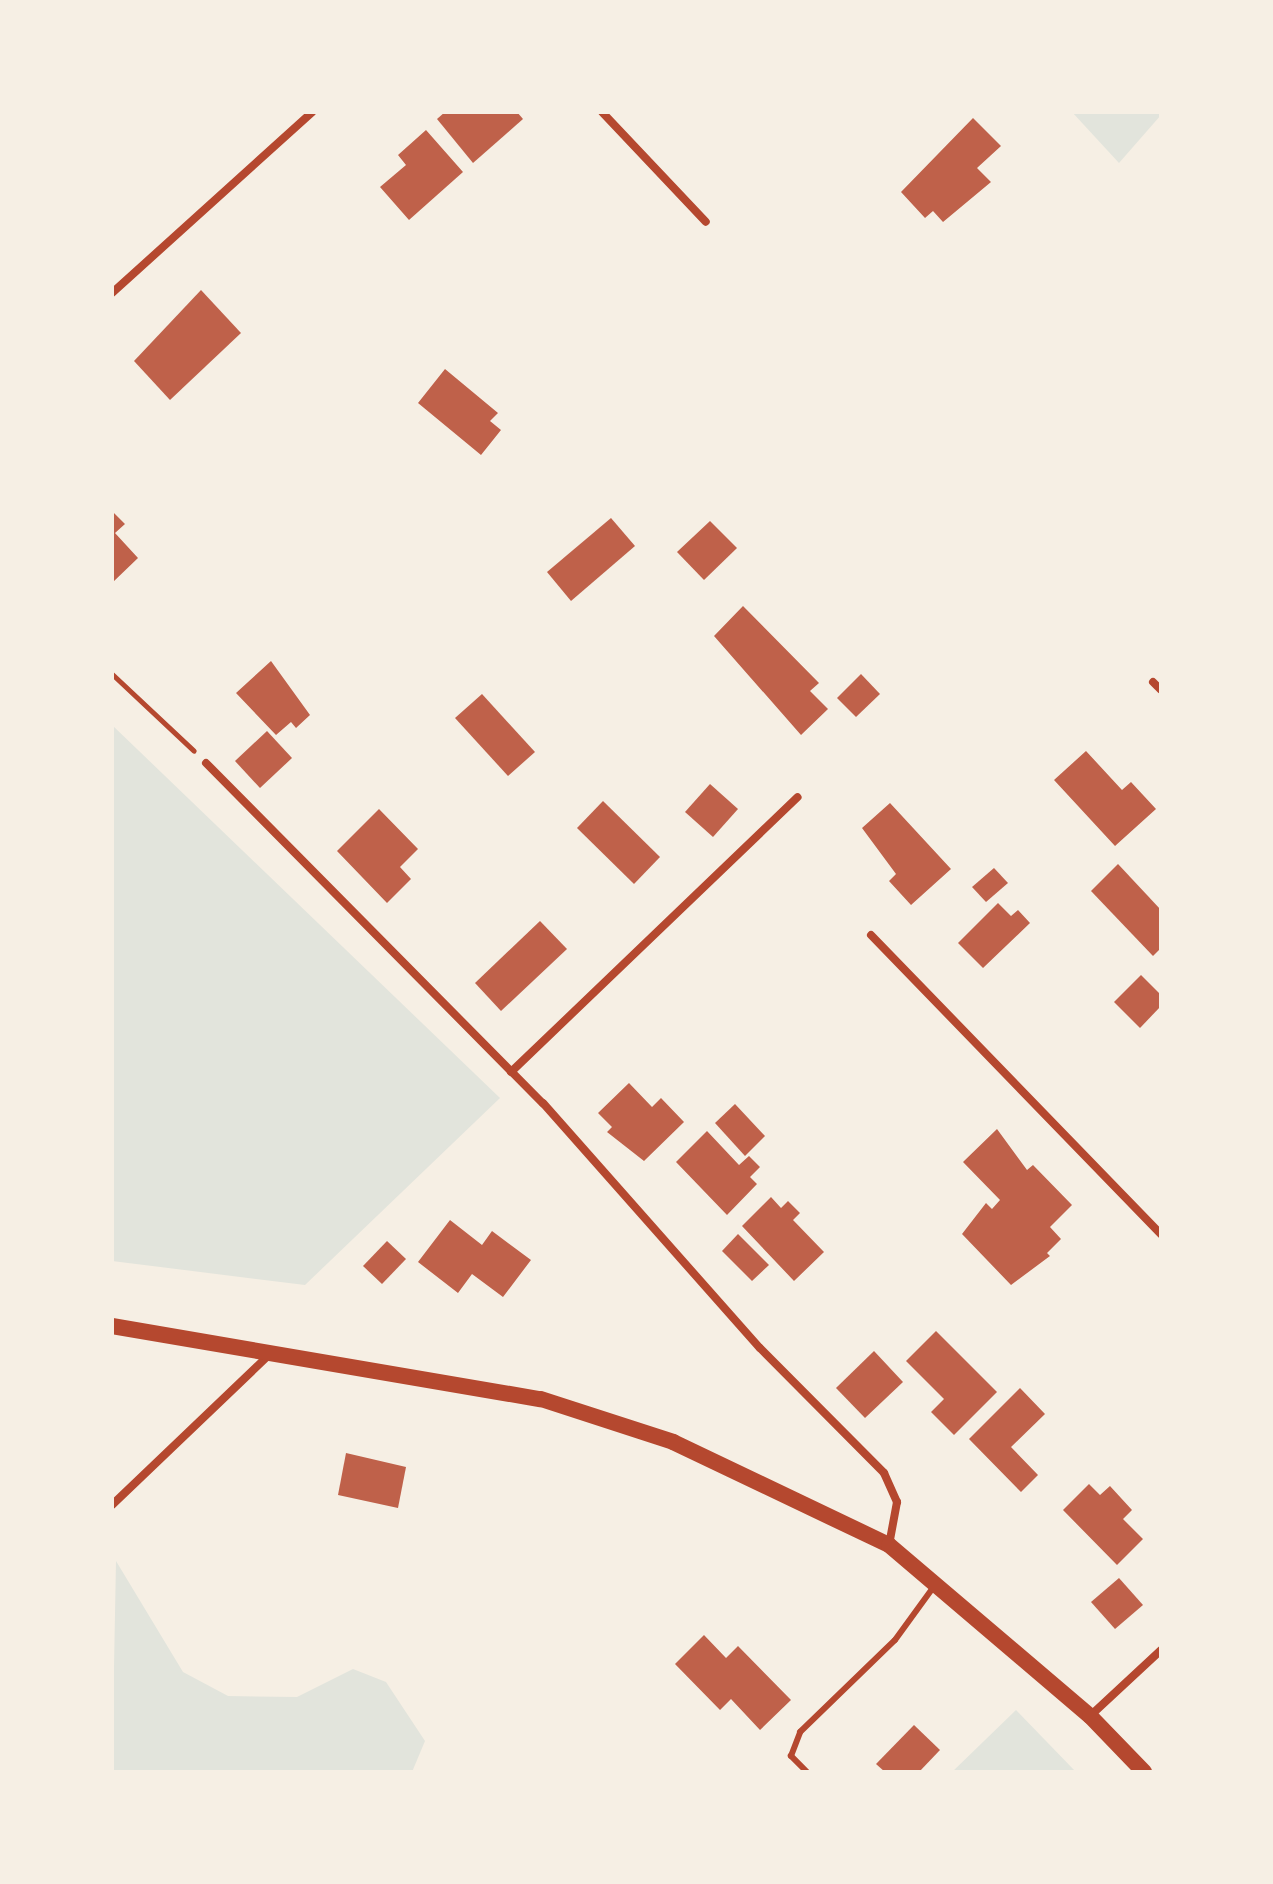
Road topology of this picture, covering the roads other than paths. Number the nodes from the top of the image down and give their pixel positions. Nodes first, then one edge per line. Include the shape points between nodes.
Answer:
1 (312, 112) edge
2 (602, 112) edge
3 (706, 222) dead end
4 (112, 293) edge
5 (1153, 682) dead end
6 (1161, 690) edge
7 (206, 763) road end
8 (798, 797) dead end
9 (871, 935) dead end
10 (511, 1072) junction
11 (1161, 1234) edge
12 (112, 1326) edge
13 (271, 1354) junction
14 (112, 1505) edge
15 (889, 1545) junction
16 (936, 1584) junction
17 (1161, 1650) edge
18 (1090, 1716) junction
19 (807, 1772) edge
20 (1144, 1772) edge

1 - 4 street
2 - 3 street
5 - 6 street
7 - 10 street
8 - 10 street
9 - 11 street
10 - 15 street via 760,1348 884,1473 897,1502
12 - 13 main road
13 - 14 street
13 - 15 main road via 541,1399 673,1442
15 - 16 main road
16 - 18 main road
16 - 19 lane via 895,1640 800,1732 791,1756
17 - 18 street
18 - 20 main road

